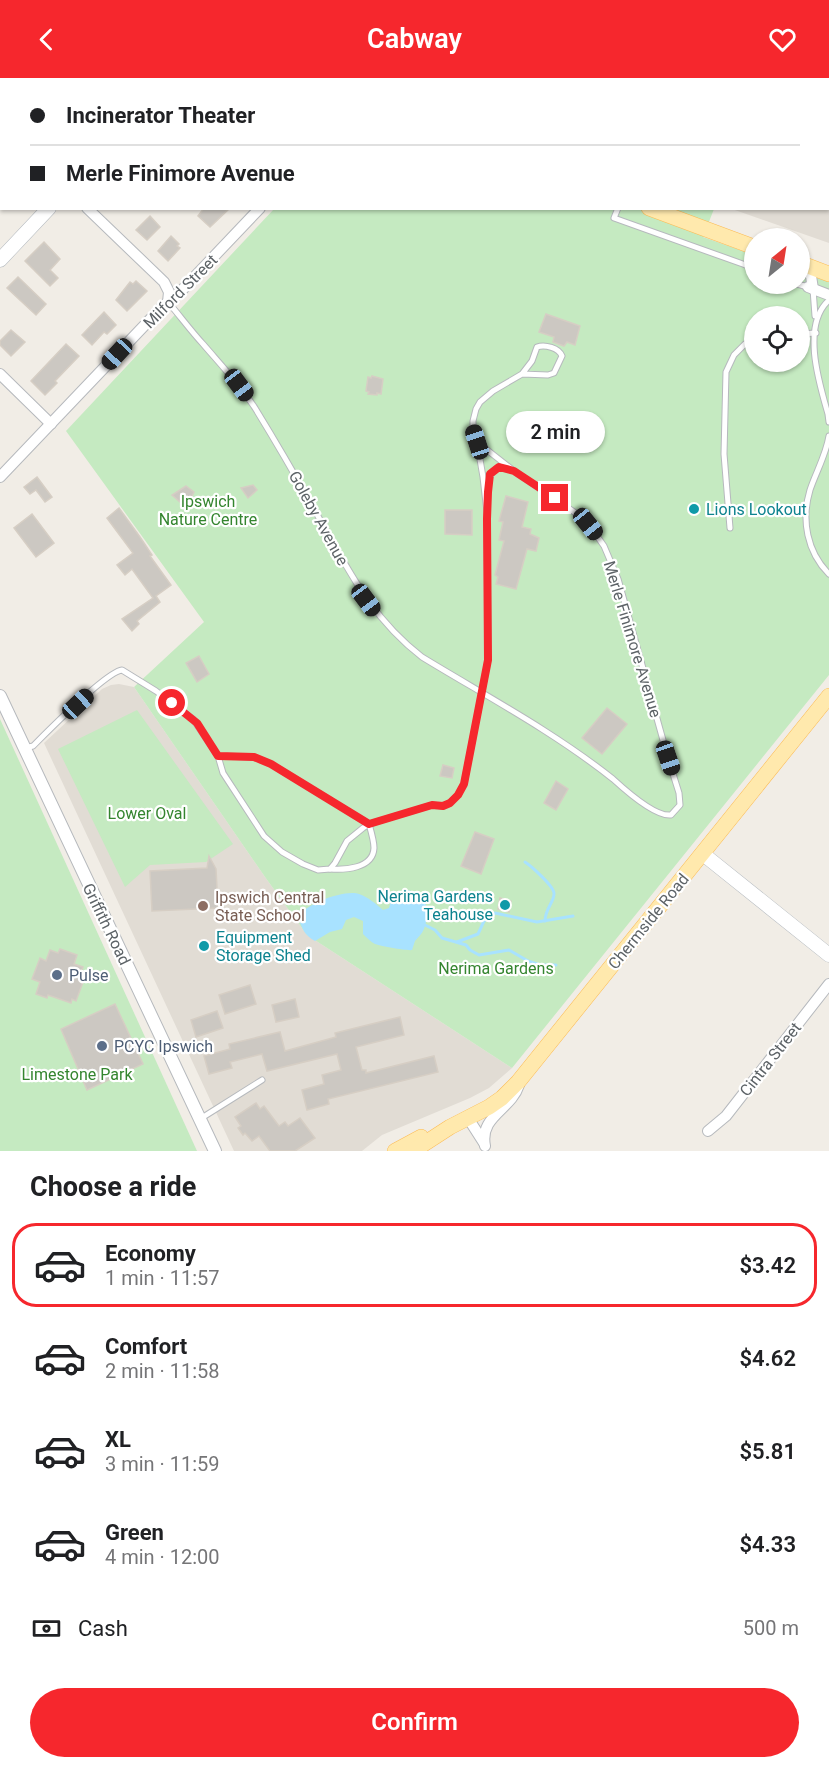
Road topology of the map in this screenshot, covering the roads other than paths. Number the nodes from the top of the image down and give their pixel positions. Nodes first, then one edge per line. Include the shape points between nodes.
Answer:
1 (47, 210) edge
2 (89, 210) edge
3 (258, 210) edge
4 (617, 210) edge
5 (654, 210) edge
6 (684, 210) edge
7 (744, 232) edge
8 (744, 243) edge
9 (0, 260) edge
10 (810, 261) edge
11 (829, 263) edge
12 (744, 264) edge
13 (810, 264) edge
14 (829, 274) edge
15 (810, 288) edge
16 (808, 294) edge
17 (829, 295) edge
18 (829, 300) edge
19 (168, 303) junction
20 (816, 323) junction
21 (810, 333) edge
22 (816, 333) junction
23 (744, 345) edge
24 (0, 374) edge
25 (522, 374) junction
26 (829, 422) edge
27 (51, 424) junction
28 (829, 436) edge
29 (477, 442) junction
30 (514, 471) junction
31 (0, 477) edge
32 (487, 512) junction
33 (730, 528) dead end
34 (829, 574) edge
35 (482, 692) junction
36 (0, 696) edge
37 (829, 696) edge
38 (25, 748) junction
39 (218, 756) junction
40 (677, 810) joint
41 (369, 824) junction
42 (703, 854) junction
43 (330, 868) junction
44 (829, 955) edge
45 (829, 984) edge
46 (520, 1079) junction
47 (262, 1080) dead end
48 (468, 1118) junction
49 (200, 1120) junction
50 (450, 1127) junction
51 (708, 1131) dead end
52 (487, 1149) edge
53 (215, 1151) edge
54 (395, 1151) edge
55 (413, 1151) edge

1 - 9 main road
2 - 19 street via 164,282 169,292
3 - 19 street, Milford Street
4 - 12 lane via 614,218
5 - 8 main road
6 - 7 main road
10 - 11 main road
13 - 14 main road
15 - 17 street
16 - 20 lane
18 - 20 lane
19 - 27 street, Milford Street
19 - 35 lane, Goleby Avenue via 254,406 377,614 404,644
20 - 22 lane
21 - 22 lane
22 - 26 lane via 816,366
23 - 33 lane via 726,372 724,454
24 - 27 street
25 - 25 lane via 540,345 561,353 554,373
25 - 29 lane via 477,406 473,431
27 - 31 street, Milford Street
28 - 34 lane via 806,511 810,546
29 - 30 lane, Merle Finimore Avenue
29 - 32 lane
30 - 32 lane via 499,467 492,471
30 - 40 lane, Merle Finimore Avenue via 577,514 604,546 618,579 680,793
32 - 35 lane via 488,660
35 - 40 lane, Goleby Avenue via 575,751 655,811 668,816
35 - 41 lane via 464,784 458,795 443,806 432,805
36 - 38 street, Griffith Road
37 - 42 main road, Chermside Road
38 - 39 lane via 33,746 102,681 119,670 193,719
38 - 49 street, Griffith Road
39 - 41 lane via 254,757 271,764
39 - 43 lane via 223,773 264,836 303,864 318,870
41 - 43 lane via 347,842
41 - 43 lane via 374,849 371,858 353,868
42 - 44 main road
42 - 46 main road, Chermside Road
45 - 51 street, Cintra Street via 726,1116
46 - 48 main road, Chermside Road via 497,1101
46 - 52 street via 513,1098 486,1126
47 - 49 lane
48 - 50 main road, Chermside Road
48 - 52 street
49 - 53 street, Griffith Road
50 - 54 main road, Chermside Road
50 - 55 main road, Chermside Road

